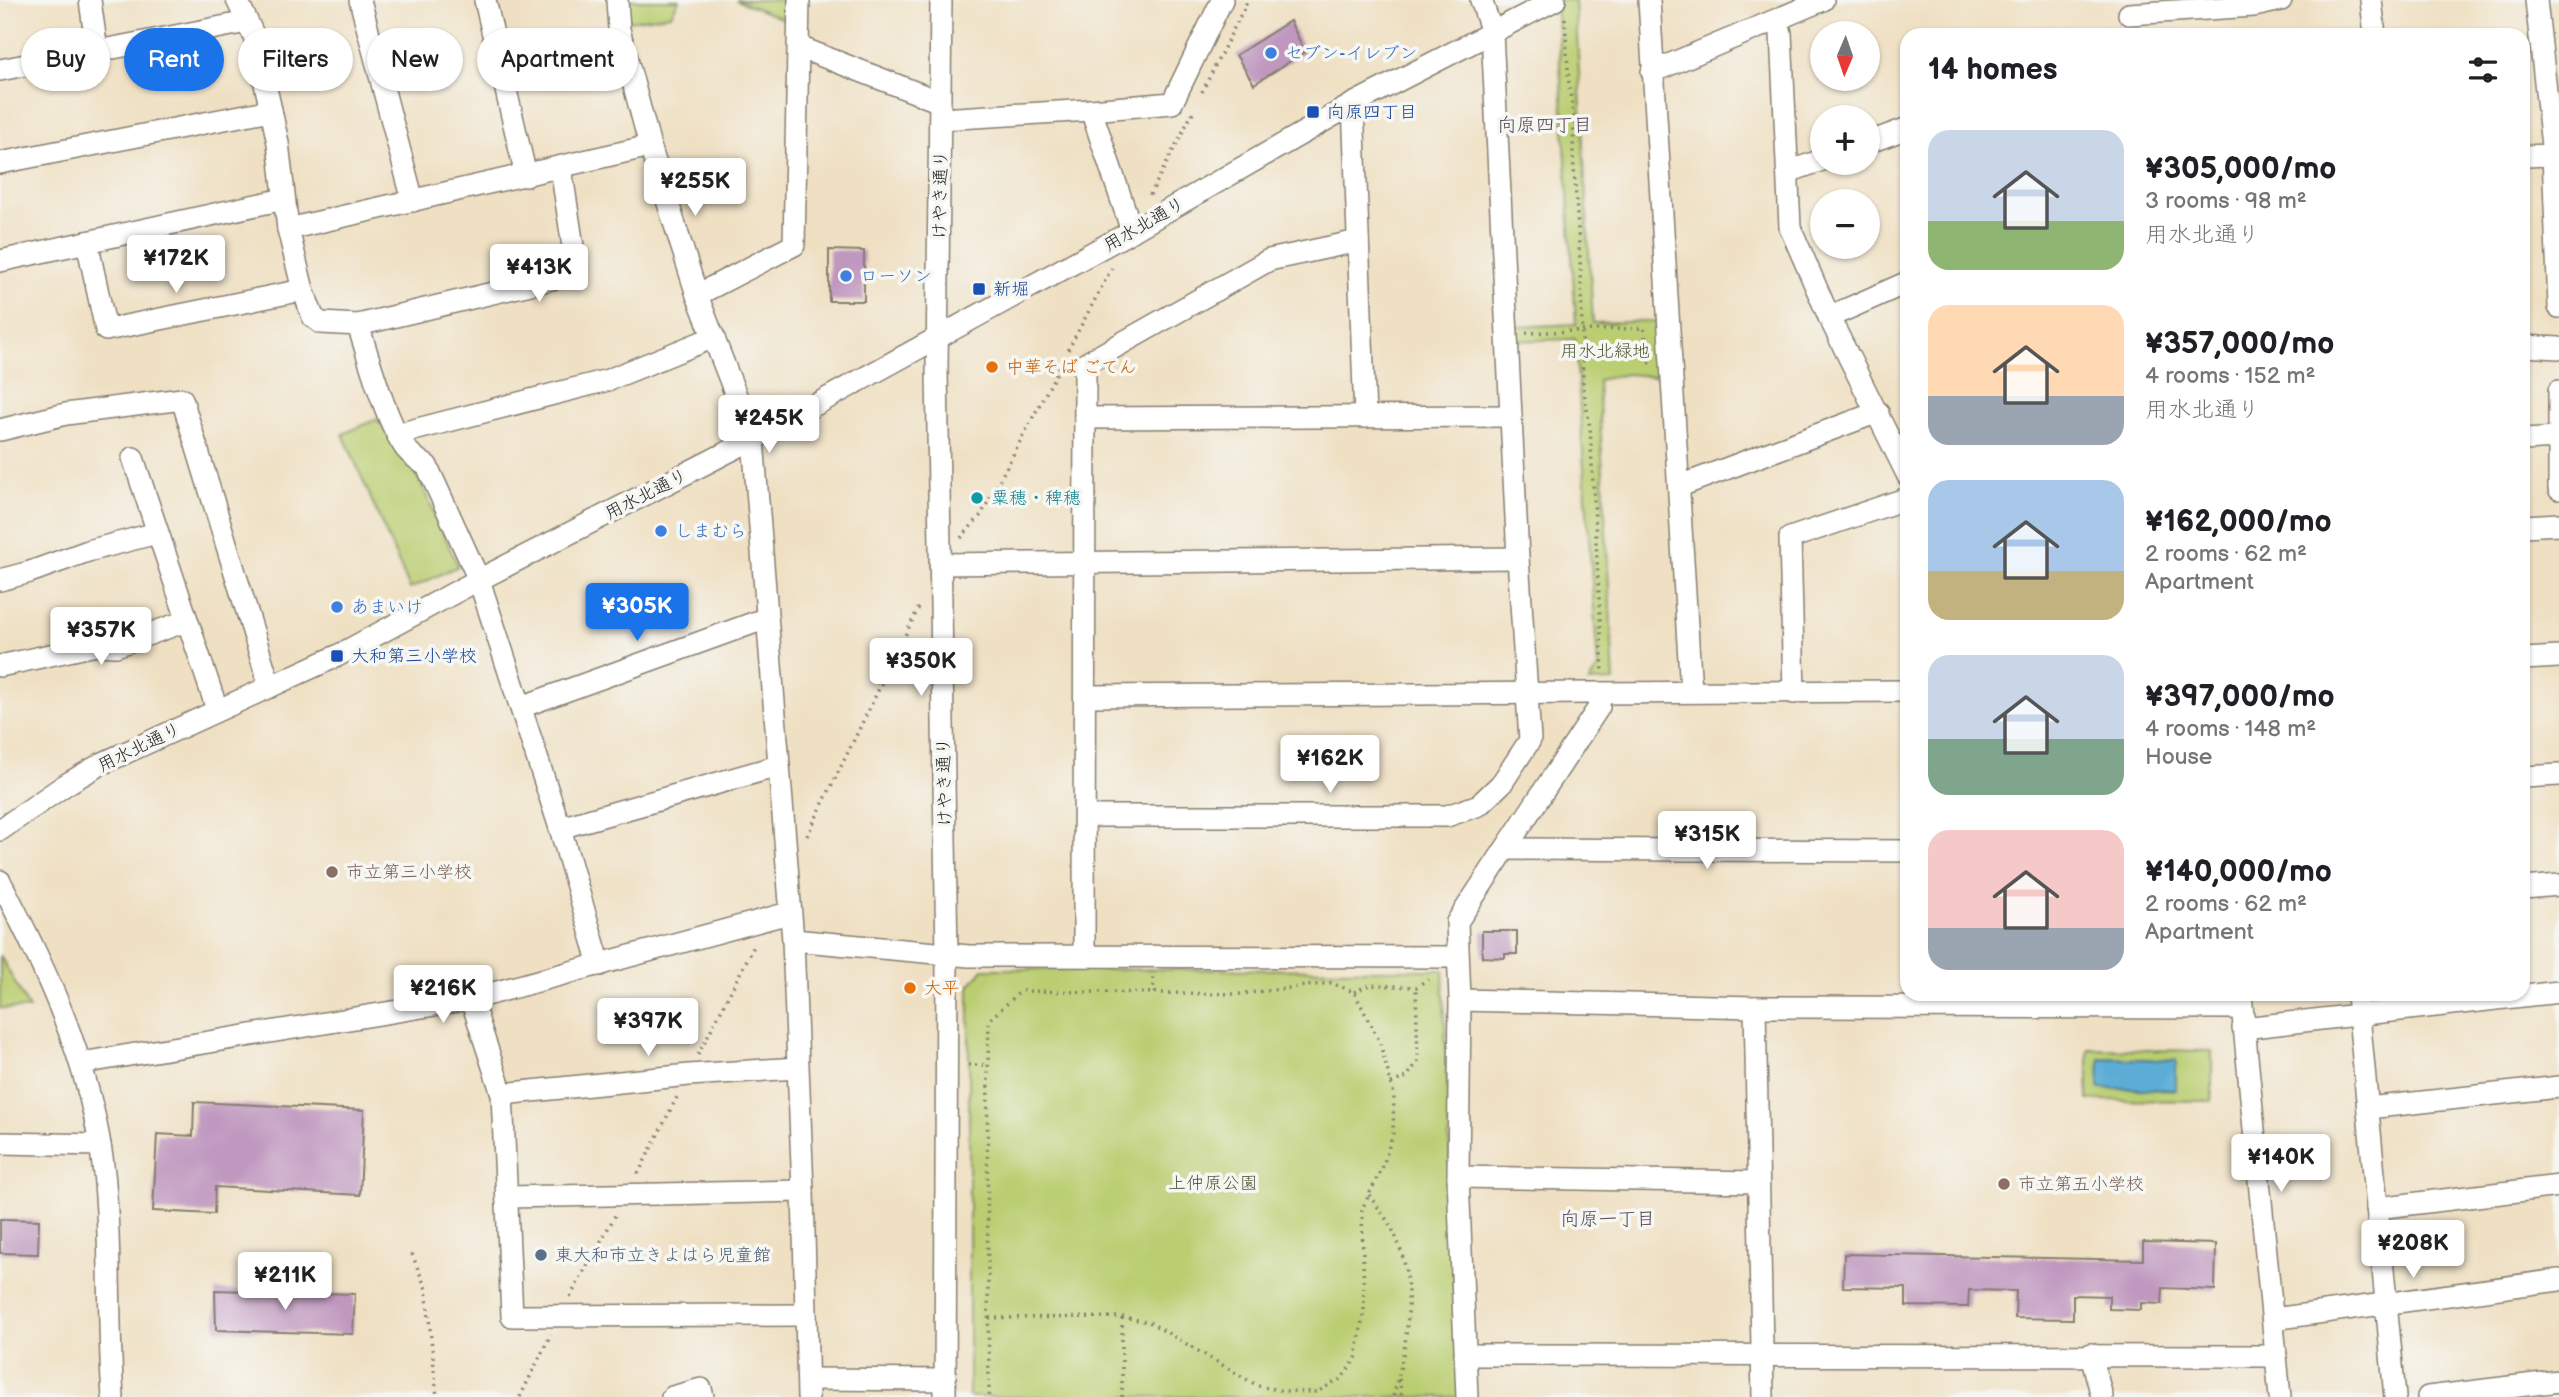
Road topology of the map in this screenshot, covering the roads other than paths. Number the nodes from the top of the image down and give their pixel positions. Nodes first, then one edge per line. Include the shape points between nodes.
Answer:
1 (90, 0) edge
2 (237, 0) edge
3 (360, 0) edge
4 (485, 0) edge
5 (617, 0) edge
6 (799, 0) edge
7 (941, 0) edge
8 (1222, 0) edge
9 (1481, 0) edge
10 (1649, 0) edge
11 (1823, 0) edge
12 (2281, 0) edge
13 (2371, 0) edge
14 (2536, 0) edge
15 (1560, 5) edge
16 (2129, 16) edge
17 (1777, 20) junction
18 (247, 22) junction
19 (93, 28) edge
20 (1499, 28) junction
21 (2374, 28) edge
22 (799, 47) junction
23 (110, 48) edge
24 (2533, 49) edge
25 (21, 66) edge
26 (0, 70) edge
27 (1652, 72) junction
28 (1353, 104) junction
29 (271, 110) junction
30 (940, 110) junction
31 (1091, 110) junction
32 (1900, 131) edge
33 (1880, 138) edge
34 (650, 146) junction
35 (2553, 155) junction
36 (2530, 156) edge
37 (0, 163) edge
38 (1810, 164) edge
39 (561, 168) junction
40 (1788, 172) junction
41 (526, 176) junction
42 (284, 199) junction
43 (413, 201) junction
44 (288, 229) junction
45 (1132, 231) junction
46 (1358, 241) junction
47 (86, 242) junction
48 (0, 261) edge
49 (1900, 286) edge
50 (303, 290) junction
51 (697, 295) junction
52 (2559, 307) edge
53 (1829, 317) junction
54 (358, 325) junction
55 (714, 337) junction
56 (939, 339) junction
57 (2530, 346) edge
58 (2559, 348) edge
59 (2559, 391) edge
60 (1878, 412) junction
61 (1365, 416) junction
62 (1511, 416) junction
63 (1085, 418) junction
64 (0, 430) edge
65 (398, 434) junction
66 (753, 439) junction
67 (2557, 439) edge
68 (2530, 440) edge
69 (133, 458) dead end
70 (1900, 459) edge
71 (1680, 486) junction
72 (2559, 489) edge
73 (1900, 501) edge
74 (2559, 524) edge
75 (2530, 526) edge
76 (157, 533) junction
77 (1518, 558) junction
78 (1085, 563) junction
79 (940, 565) junction
80 (0, 580) edge
81 (479, 580) junction
82 (767, 618) junction
83 (186, 621) junction
84 (2559, 657) edge
85 (2530, 659) edge
86 (0, 666) edge
87 (270, 687) junction
88 (1900, 691) edge
89 (1600, 692) junction
90 (1690, 692) junction
91 (1794, 692) junction
92 (1526, 693) junction
93 (1085, 696) junction
94 (521, 708) junction
95 (217, 709) junction
96 (778, 766) junction
97 (2559, 775) edge
98 (2530, 777) edge
99 (1085, 816) junction
100 (560, 828) junction
101 (0, 830) edge
102 (1506, 849) junction
103 (1900, 851) edge
104 (0, 881) edge
105 (2559, 885) edge
106 (2530, 887) edge
107 (789, 913) junction
108 (793, 940) junction
109 (947, 955) junction
110 (1084, 955) junction
111 (1457, 957) junction
112 (600, 965) junction
113 (2559, 992) edge
114 (2530, 995) edge
115 (471, 999) junction
116 (1460, 1000) junction
117 (1942, 1001) edge
118 (2000, 1001) edge
119 (2358, 1001) edge
120 (2484, 1001) edge
121 (1755, 1007) junction
122 (2242, 1010) edge
123 (2359, 1016) junction
124 (80, 1063) junction
125 (797, 1068) junction
126 (2559, 1087) edge
127 (502, 1094) junction
128 (2368, 1108) junction
129 (0, 1143) edge
130 (100, 1145) junction
131 (1458, 1177) junction
132 (1759, 1182) junction
133 (2559, 1186) edge
134 (803, 1191) junction
135 (507, 1197) junction
136 (2377, 1208) junction
137 (2559, 1280) edge
138 (2386, 1305) junction
139 (806, 1315) junction
140 (2273, 1319) junction
141 (2091, 1354) junction
142 (1762, 1355) junction
143 (1465, 1356) junction
144 (2276, 1356) junction
145 (2559, 1381) edge
146 (808, 1388) edge
147 (945, 1389) edge
148 (113, 1397) edge
149 (672, 1397) edge
150 (703, 1397) edge
151 (1467, 1397) edge
152 (1763, 1397) edge
153 (2102, 1397) edge
154 (2280, 1397) edge
155 (2395, 1397) edge
156 (2428, 1397) edge

1 - 19 street
2 - 18 street
3 - 43 street
4 - 41 street
5 - 34 street via 619,29
6 - 22 street
7 - 30 street, けやき通り
8 - 31 street via 1172,103
9 - 20 street
10 - 27 street
11 - 17 street
12 - 16 street
13 - 21 street
14 - 24 street
15 - 20 street, 用水北通り
17 - 27 street
17 - 40 street
18 - 23 street
18 - 29 street
20 - 28 street, 用水北通り
20 - 62 street
22 - 30 street
22 - 51 street via 794,245
24 - 35 street
25 - 26 street
27 - 71 street
28 - 45 street, 用水北通り
28 - 46 street
29 - 37 street
29 - 42 street
30 - 31 street
30 - 56 street, けやき通り
31 - 45 street
32 - 33 street
34 - 39 street
34 - 51 street
35 - 36 street
35 - 52 street
38 - 40 street
39 - 41 street
39 - 54 street via 577,274
40 - 53 street via 1790,227
41 - 43 street
42 - 44 street
42 - 47 street
43 - 44 street
44 - 50 street
45 - 56 street, 用水北通り
46 - 61 street
46 - 63 street via 1269,260 1085,364
47 - 48 street
47 - 50 street via 106,330
49 - 53 street
50 - 54 street via 313,317 321,323
51 - 55 street
53 - 60 street
54 - 65 street
55 - 65 street via 608,380
55 - 66 street
56 - 66 street, 用水北通り
56 - 79 street, けやき通り
57 - 58 street
59 - 67 street
60 - 70 street
60 - 71 street
61 - 62 street
61 - 63 street
62 - 77 street
63 - 78 street
64 - 87 street via 66,414 182,399
65 - 81 street via 416,460 428,466
66 - 81 street, 用水北通り
66 - 82 street
67 - 68 street
67 - 72 street
69 - 76 street
71 - 90 street
73 - 91 street via 1790,538
74 - 75 street
76 - 80 street
76 - 83 street
77 - 78 street
77 - 92 street
78 - 79 street
78 - 93 street
79 - 109 street, けやき通り
81 - 87 street, 用水北通り
81 - 94 street
82 - 94 street
82 - 96 street
83 - 86 street via 116,646 96,645
83 - 95 street
84 - 85 street
87 - 95 street, 用水北通り
88 - 91 street
89 - 90 street
89 - 92 street
89 - 102 street via 1599,707
90 - 91 street
92 - 93 street
92 - 99 street via 1530,740 1502,783 1479,805 1447,816
93 - 99 street
94 - 100 street
95 - 101 street, 用水北通り via 101,764
96 - 100 street
96 - 107 street
97 - 98 street
99 - 110 street
100 - 112 street
102 - 103 street
102 - 111 street via 1457,922
104 - 124 street via 60,1005
105 - 106 street
107 - 108 street
107 - 112 street
108 - 109 street
108 - 125 street
109 - 110 street
109 - 147 street, けやき通り
110 - 111 street
111 - 116 street
112 - 115 street
113 - 114 street
115 - 124 street
115 - 127 street
116 - 121 street
116 - 131 street
117 - 121 street
118 - 122 street
119 - 123 street
120 - 123 street
121 - 132 street
122 - 123 street
122 - 140 street
123 - 128 street
124 - 130 street
125 - 127 street via 688,1074
125 - 134 street
126 - 128 street
127 - 135 street
128 - 136 street
129 - 130 street
130 - 148 street
131 - 132 street
131 - 143 street
132 - 142 street
133 - 136 street
134 - 135 street
134 - 139 street
135 - 139 street via 512,1316
136 - 138 street
137 - 138 street
138 - 140 street
138 - 155 street
139 - 146 street
140 - 144 street
141 - 142 street
141 - 144 street
141 - 153 street
142 - 143 street
142 - 152 street
143 - 151 street
144 - 154 street
145 - 156 street
146 - 147 street
149 - 150 street via 701,1389

